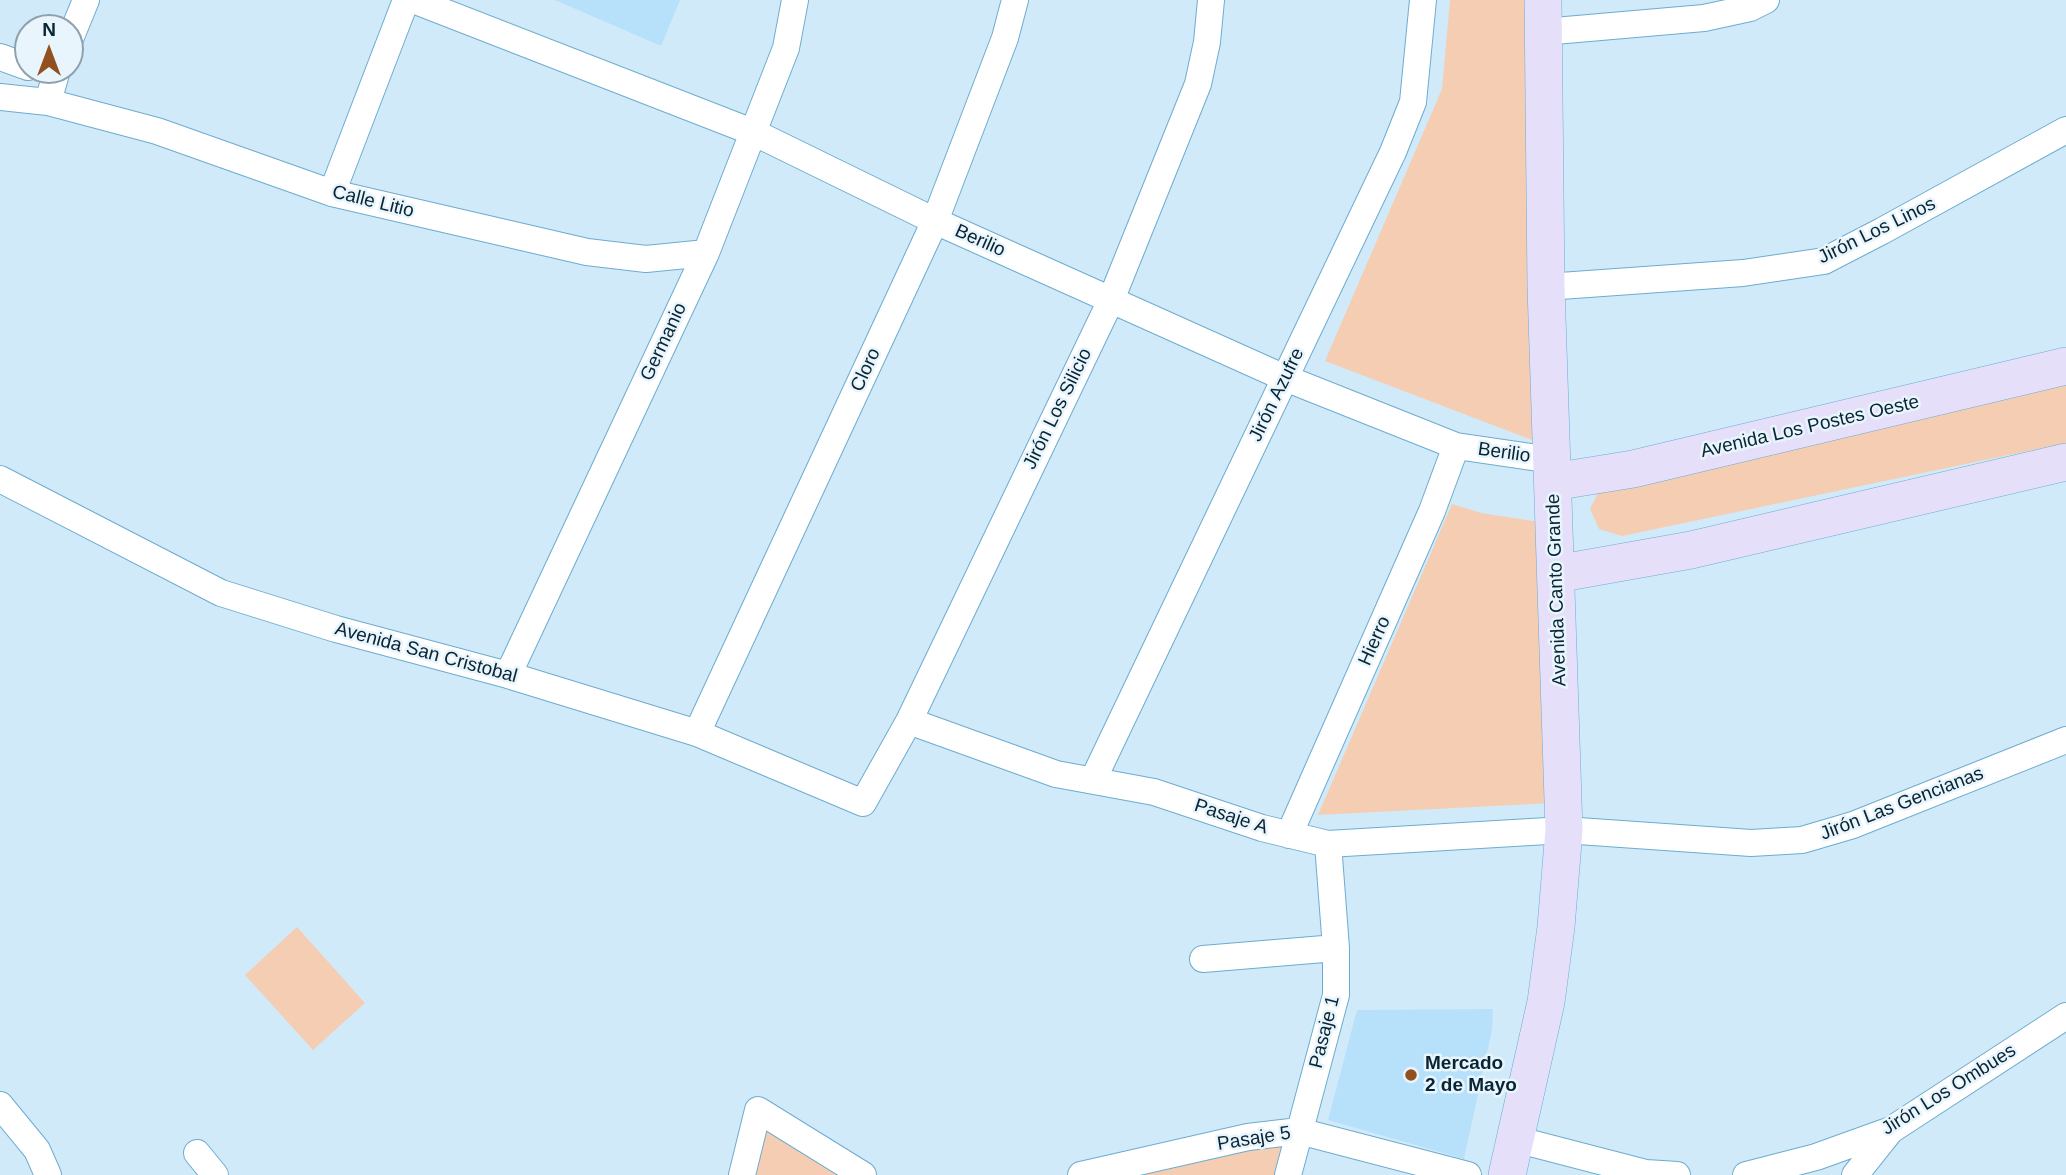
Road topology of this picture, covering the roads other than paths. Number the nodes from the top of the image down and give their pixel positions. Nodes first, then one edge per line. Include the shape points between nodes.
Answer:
1 (406, 0) edge
2 (413, 0) edge
3 (795, 0) edge
4 (1015, 0) edge
5 (1211, 0) edge
6 (1423, 0) edge
7 (1766, 0) edge
8 (1543, 16) edge
9 (37, 84) edge
10 (57, 84) edge
11 (0, 97) edge
12 (2066, 130) edge
13 (755, 133) junction
14 (332, 193) junction
15 (935, 221) junction
16 (706, 253) junction
17 (1546, 287) junction
18 (1111, 300) junction
19 (2066, 366) edge
20 (1285, 378) junction
21 (1456, 446) junction
22 (2066, 462) edge
23 (1553, 471) junction
24 (0, 479) edge
25 (1556, 574) junction
26 (509, 675) junction
27 (909, 721) junction
28 (697, 733) junction
29 (2066, 740) edge
30 (1093, 780) junction
31 (863, 803) joint
32 (1564, 830) junction
33 (1289, 835) junction
34 (1328, 844) junction
35 (1336, 948) junction
36 (1203, 959) dead end
37 (2066, 1016) edge
38 (0, 1105) edge
39 (1891, 1130) junction
40 (1299, 1131) junction
41 (1515, 1139) junction
42 (197, 1153) dead end
43 (1092, 1174) edge
44 (48, 1175) edge
45 (215, 1175) edge
46 (742, 1175) edge
47 (863, 1175) edge
48 (1288, 1175) edge
49 (1468, 1175) edge
50 (1507, 1175) edge
51 (1677, 1175) edge
52 (1746, 1175) edge
53 (1855, 1175) edge

1 - 14 street
2 - 13 street, Berilio
3 - 13 street, Germanio via 786,48
4 - 15 street, Cloro via 1005,38
5 - 18 street, Jirón Los Silicio via 1198,85
6 - 20 street, Jirón Azufre via 1413,102
7 - 8 street via 1704,18
8 - 17 street, Avenida Canto Grande
9 - 11 street, Calle Litio
10 - 14 street, Calle Litio via 157,131
12 - 17 street, Jirón Los Linos via 1824,261 1743,273
13 - 15 street, Berilio
13 - 16 street, Germanio
14 - 16 street, Calle Litio via 587,252 646,259
15 - 18 street, Berilio
15 - 28 street, Cloro
16 - 26 street, Germanio
17 - 23 street, Avenida Canto Grande
18 - 20 street, Berilio
18 - 27 street, Jirón Los Silicio
19 - 23 street, Avenida Los Postes Oeste via 1633,469
20 - 21 street, Berilio
20 - 30 street, Jirón Azufre
21 - 23 street, Berilio
21 - 33 street, Hierro via 1432,511
22 - 25 street via 1691,550
23 - 25 street, Avenida Canto Grande
24 - 26 street, Avenida San Cristobal via 220,593
25 - 32 street, Avenida Canto Grande
26 - 28 street, Avenida San Cristobal
27 - 30 street, Pasaje A via 1056,775
27 - 31 street, Jirón Los Silicio
28 - 31 street, Avenida San Cristobal
29 - 32 street, Jirón Las Gencianas via 1853,825 1802,840 1751,843
30 - 33 street, Pasaje A via 1154,792
32 - 34 street, Pasaje A
32 - 41 street, Avenida Canto Grande via 1546,1002
33 - 34 street, Pasaje A
34 - 35 street, Pasaje 1
35 - 36 street
35 - 40 street, Pasaje 1 via 1336,995
37 - 39 street, Jirón Los Ombues
38 - 44 street via 37,1150
39 - 52 street, Jirón Los Ombues via 1816,1157
39 - 53 street
40 - 43 street, Pasaje 5 via 1248,1137
40 - 48 street, Pasaje 1
40 - 49 street, Pasaje 5
41 - 50 street, Avenida Canto Grande
41 - 51 street via 1646,1173
42 - 45 street
46 - 47 street via 758,1110

